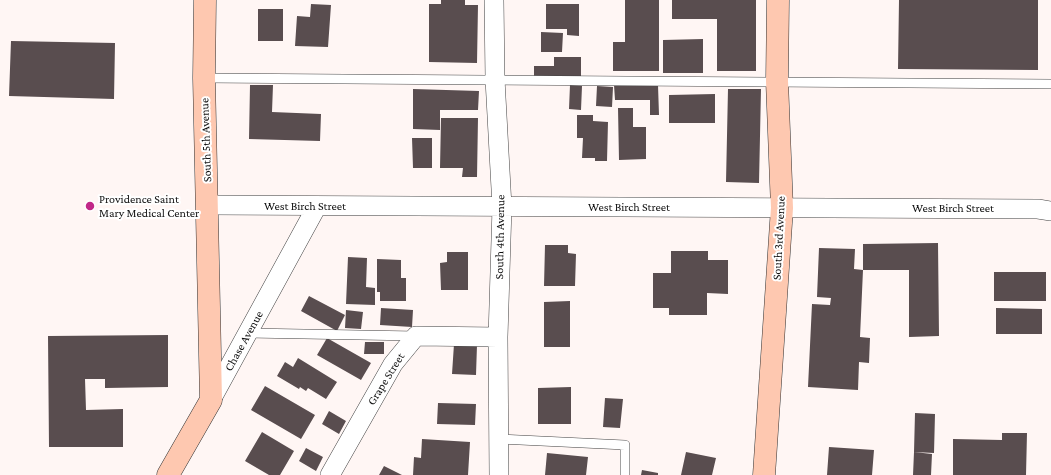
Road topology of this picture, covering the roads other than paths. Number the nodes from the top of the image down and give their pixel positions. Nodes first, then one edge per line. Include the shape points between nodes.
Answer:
1 (205, 0) edge
2 (494, 0) edge
3 (778, 0) edge
4 (204, 78) junction
5 (495, 79) junction
6 (777, 81) junction
7 (1051, 84) edge
8 (208, 205) junction
9 (318, 206) junction
10 (502, 206) junction
11 (782, 208) junction
12 (1051, 211) edge
13 (248, 333) junction
14 (416, 336) junction
15 (498, 337) junction
16 (211, 400) junction
17 (499, 439) junction
18 (168, 475) edge
19 (330, 475) edge
20 (499, 475) edge
21 (625, 475) edge
22 (764, 475) edge

1 - 4 street, South 5th Avenue
2 - 5 street, South 4th Avenue
3 - 6 street, South 3rd Avenue
4 - 5 lane
4 - 8 street, South 5th Avenue
5 - 6 lane
5 - 10 street, South 4th Avenue
6 - 7 lane
6 - 11 street, South 3rd Avenue
8 - 9 street, West Birch Street
8 - 16 street, South 5th Avenue
9 - 10 street, West Birch Street
9 - 13 street, Chase Avenue
10 - 11 street, West Birch Street
10 - 15 street, South 4th Avenue
11 - 12 street, West Birch Street
11 - 22 street, South 3rd Avenue
13 - 14 lane
13 - 16 street, Chase Avenue
14 - 15 street
14 - 19 street, Grape Street via 393,364
15 - 17 street, South 4th Avenue
16 - 18 street, Chase Avenue
17 - 20 street, South 4th Avenue
17 - 21 lane via 625,445

